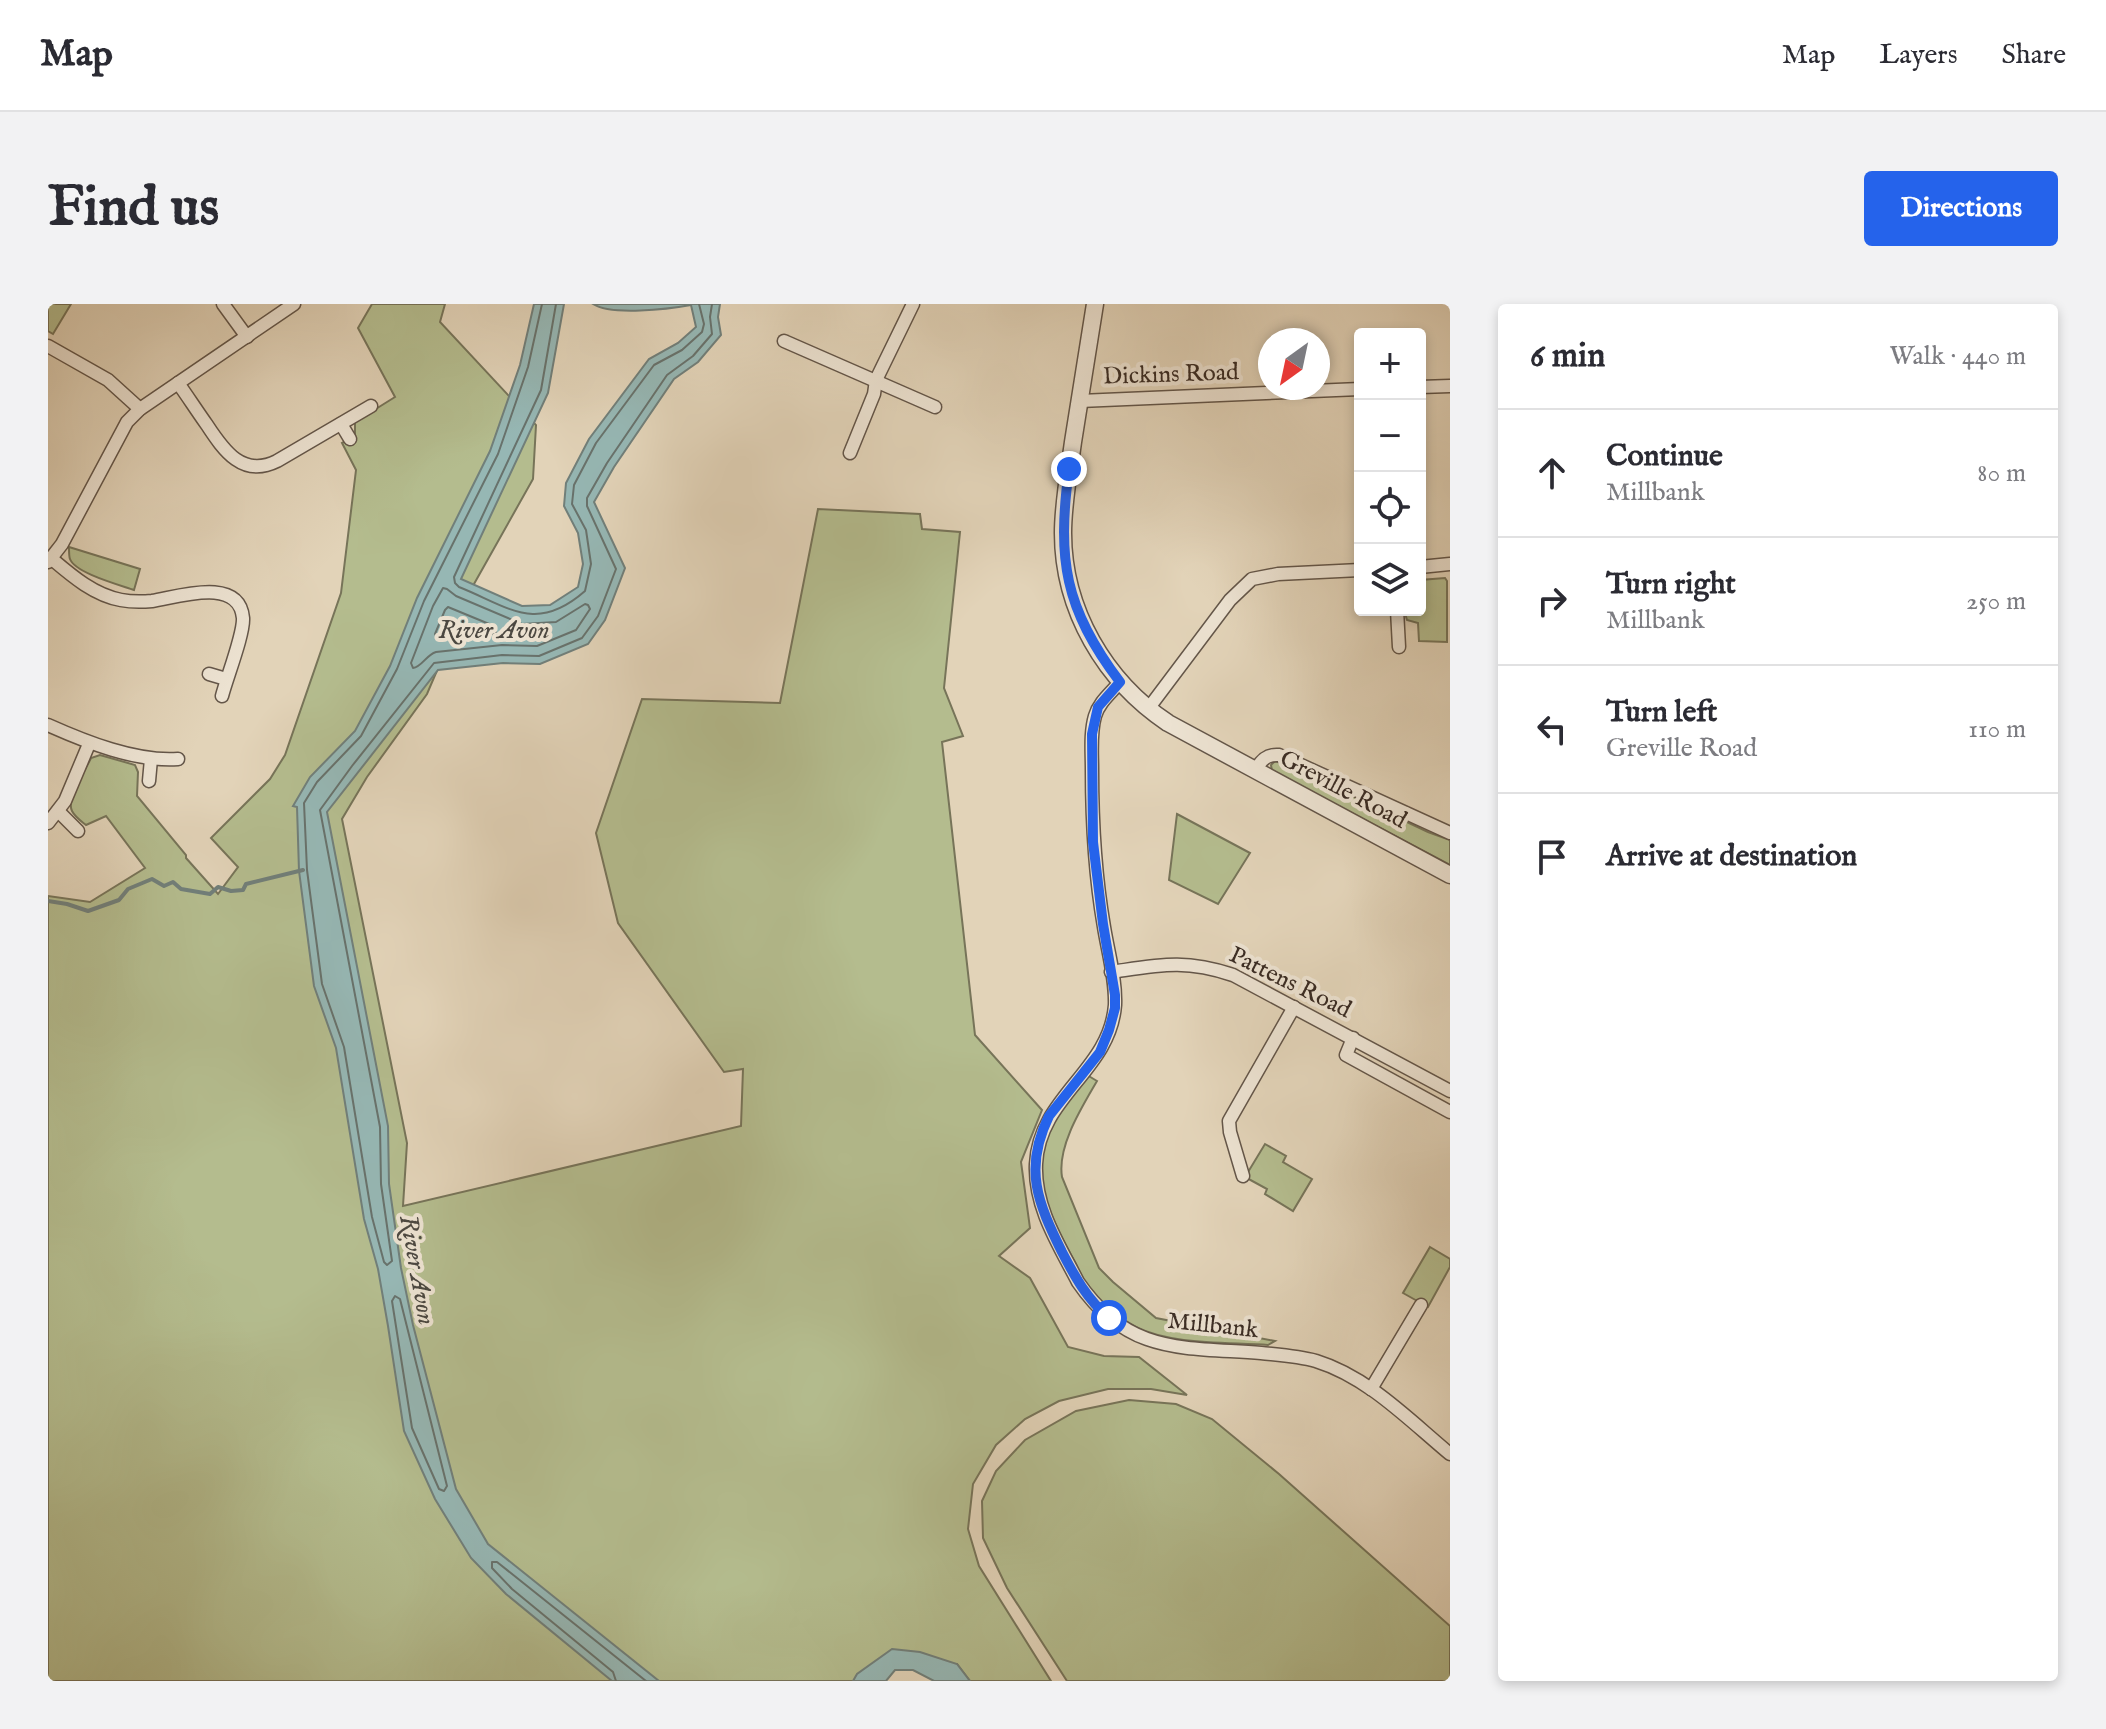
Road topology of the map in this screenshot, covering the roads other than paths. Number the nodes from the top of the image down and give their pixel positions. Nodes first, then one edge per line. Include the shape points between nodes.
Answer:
1 (223, 304) edge
2 (294, 304) edge
3 (913, 304) edge
4 (1095, 304) edge
5 (247, 337) junction
6 (784, 341) dead end
7 (52, 348) edge
8 (48, 364) edge
9 (876, 380) junction
10 (178, 383) junction
11 (1450, 386) edge
12 (1426, 387) edge
13 (1354, 389) edge
14 (1080, 401) junction
15 (371, 406) dead end
16 (935, 407) dead end
17 (140, 409) junction
18 (341, 424) junction
19 (350, 439) dead end
20 (850, 453) dead end
21 (50, 560) edge
22 (1450, 564) edge
23 (1426, 566) edge
24 (1354, 570) edge
25 (1397, 616) edge
26 (1399, 647) dead end
27 (209, 674) dead end
28 (226, 679) junction
29 (1120, 682) junction
30 (222, 696) dead end
31 (1148, 709) junction
32 (48, 725) edge
33 (89, 744) junction
34 (151, 759) junction
35 (178, 759) dead end
36 (1256, 770) junction
37 (149, 781) dead end
38 (58, 811) junction
39 (48, 823) edge
40 (78, 831) dead end
41 (1450, 833) edge
42 (1450, 875) edge
43 (1111, 972) junction
44 (1294, 1007) junction
45 (1353, 1038) junction
46 (1450, 1091) edge
47 (1450, 1112) edge
48 (1243, 1176) dead end
49 (1421, 1305) dead end
50 (1371, 1389) junction
51 (1450, 1454) edge

1 - 5 street
2 - 5 street
3 - 9 street
4 - 14 street, Greville Road
5 - 10 street
6 - 9 street
7 - 8 street
7 - 17 street via 108,380
9 - 16 street
9 - 20 street
10 - 17 street
10 - 18 street via 224,449 248,465 272,464
11 - 12 street
13 - 14 street, Dickins Road
14 - 29 street, Greville Road via 1065,504 1066,566 1082,622
15 - 18 street
17 - 21 street via 127,422
18 - 19 street
21 - 28 street via 86,585 123,600 203,592 236,600 243,628
22 - 23 street
24 - 31 street via 1252,579 1230,600
25 - 26 street
27 - 28 street
28 - 30 street
29 - 31 street, Greville Road
29 - 43 street, Millbank via 1098,707 1092,734 1093,842
31 - 36 street, Greville Road
32 - 33 street
33 - 34 street
33 - 38 street
34 - 35 street
34 - 37 street
36 - 41 street, Greville Road via 1268,756 1279,755
36 - 42 street, Greville Road
38 - 39 street
38 - 40 street
43 - 44 street, Pattens Road via 1155,965 1205,966
43 - 50 street, Millbank via 1115,1008 1105,1040 1049,1116 1036,1156 1041,1206 1078,1282 1109,1318 1153,1343 1299,1357
44 - 45 street, Pattens Road
44 - 48 street via 1229,1121
45 - 46 street, Pattens Road
45 - 47 street, Pattens Road via 1346,1055
49 - 50 street
50 - 51 street, Millbank

